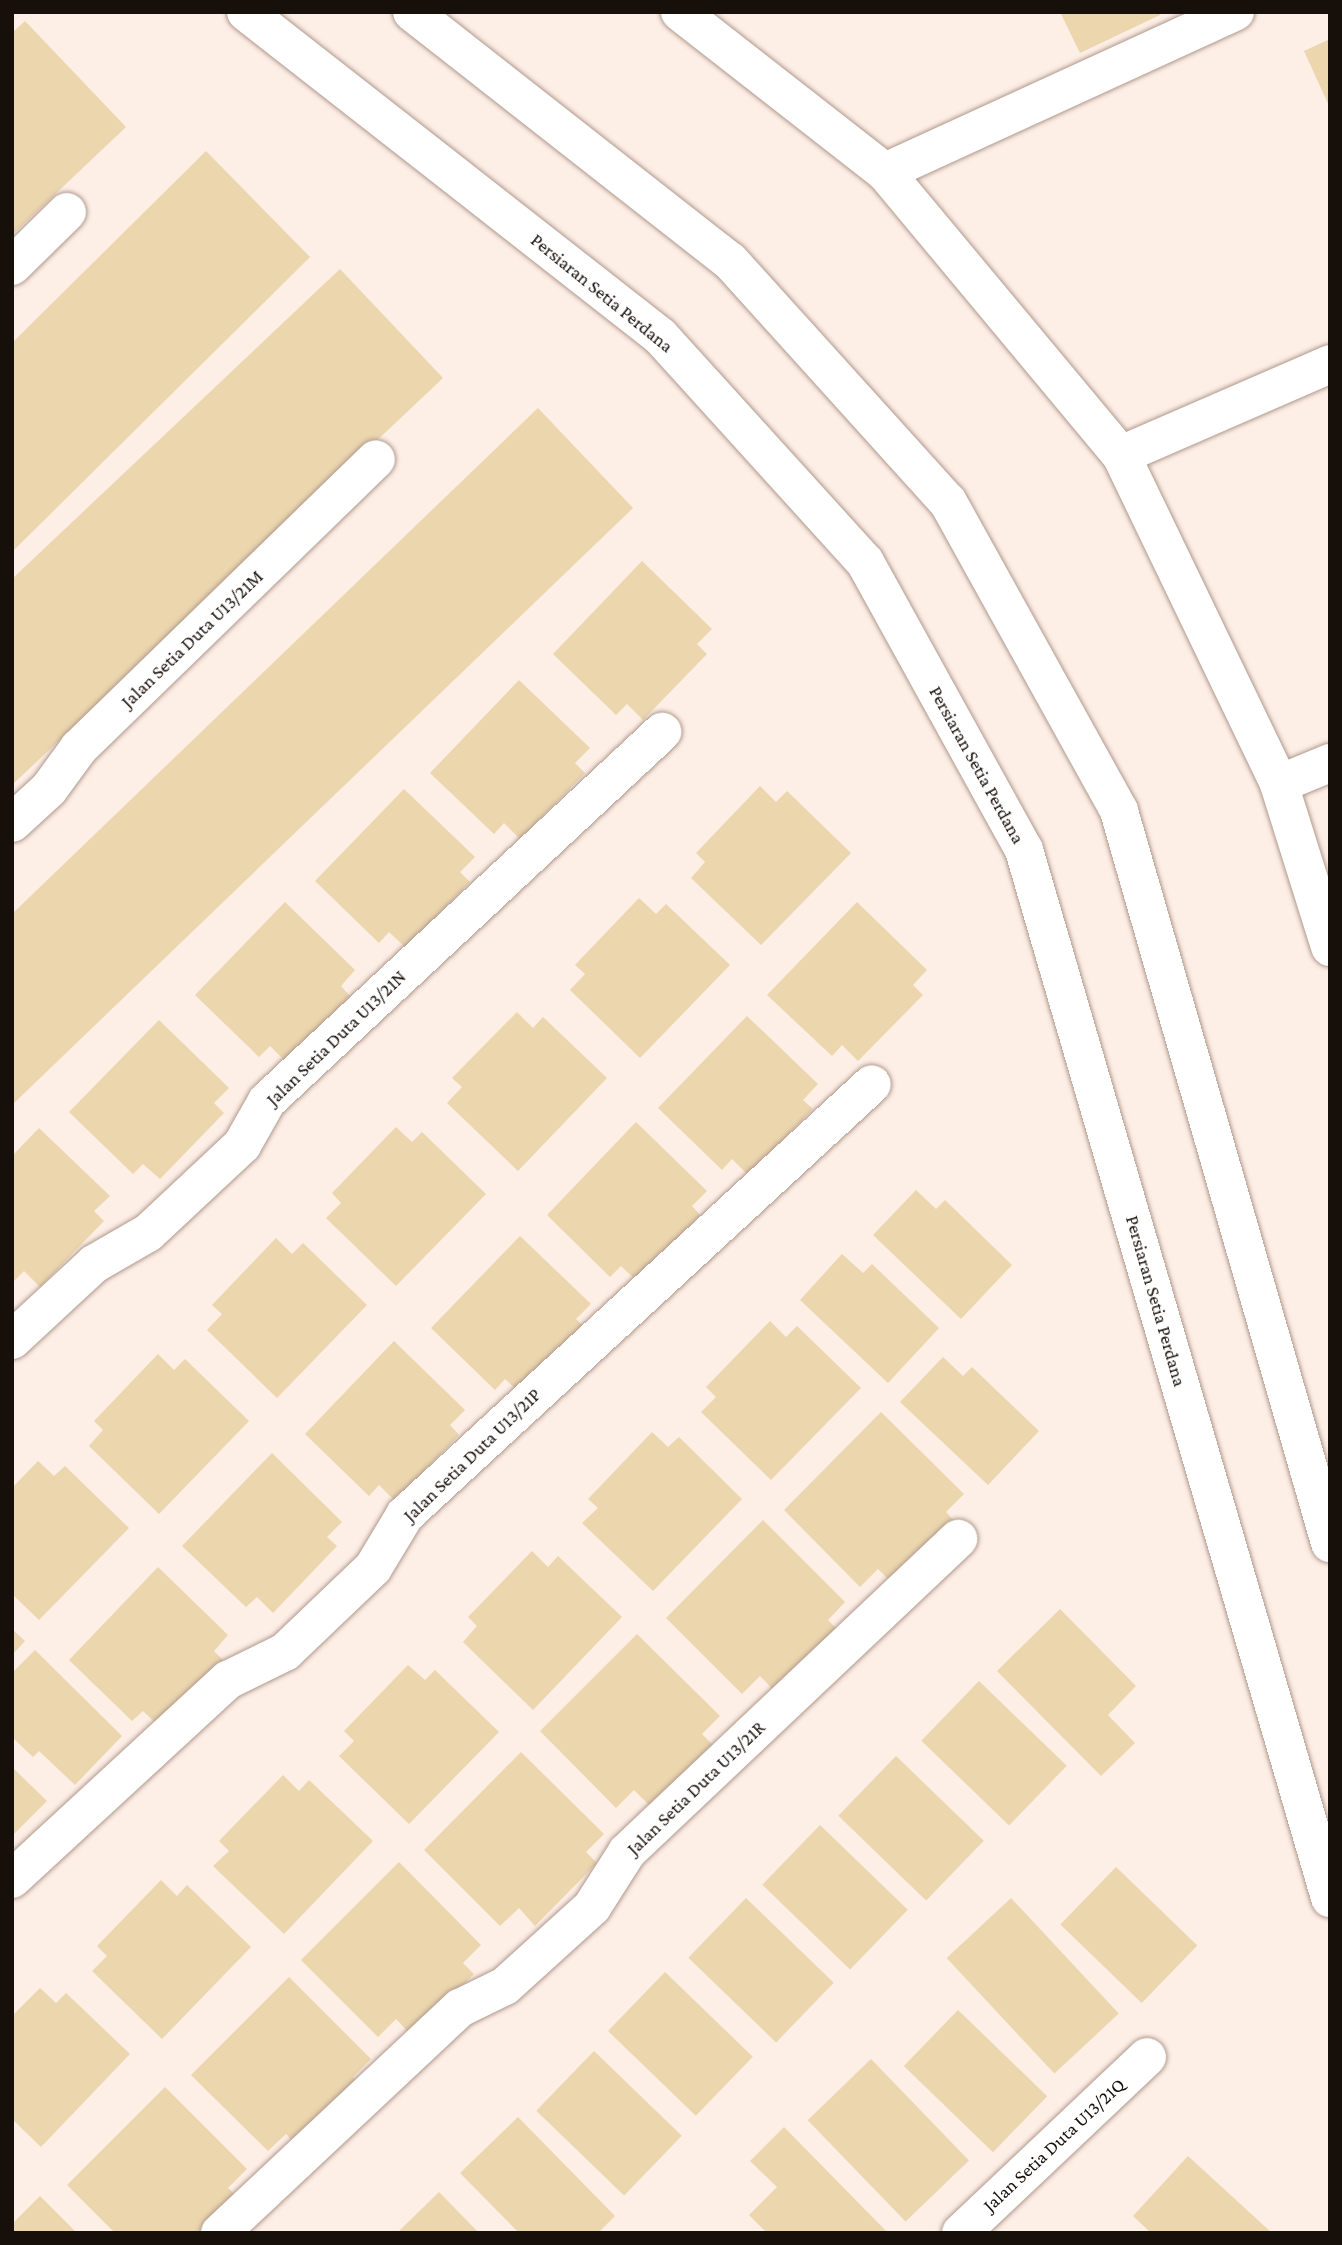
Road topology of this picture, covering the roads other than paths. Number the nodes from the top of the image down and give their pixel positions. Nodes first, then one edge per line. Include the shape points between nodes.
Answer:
1 (246, 12) edge
2 (412, 12) edge
3 (680, 12) edge
4 (1235, 12) edge
5 (885, 172) junction
6 (67, 212) dead end
7 (12, 266) edge
8 (1330, 364) edge
9 (1121, 455) junction
10 (376, 459) dead end
11 (662, 732) dead end
12 (1330, 763) edge
13 (1279, 784) junction
14 (12, 822) edge
15 (1330, 947) edge
16 (872, 1084) dead end
17 (12, 1340) edge
18 (958, 1539) dead end
19 (1330, 1543) edge
20 (12, 1878) edge
21 (1330, 1898) edge
22 (1147, 2057) dead end
23 (220, 2233) edge
24 (961, 2233) edge

1 - 21 street, Persiaran Setia Perdana via 660,336 864,562 1024,850
2 - 19 street via 730,261 948,502 1119,810
3 - 5 street
4 - 5 street
5 - 9 street
6 - 7 street
8 - 9 street
9 - 13 street
10 - 14 street, Jalan Setia Duta U13/21M via 79,748 49,789
11 - 17 street, Jalan Setia Duta U13/21N via 267,1101 242,1145 148,1233 94,1264
12 - 13 street
13 - 15 street
16 - 20 street, Jalan Setia Duta U13/21P via 405,1515 373,1568 285,1652 228,1680
18 - 23 street, Jalan Setia Duta U13/21R via 627,1852 592,1907 505,1986 460,2008
22 - 24 street, Jalan Setia Duta U13/21Q

